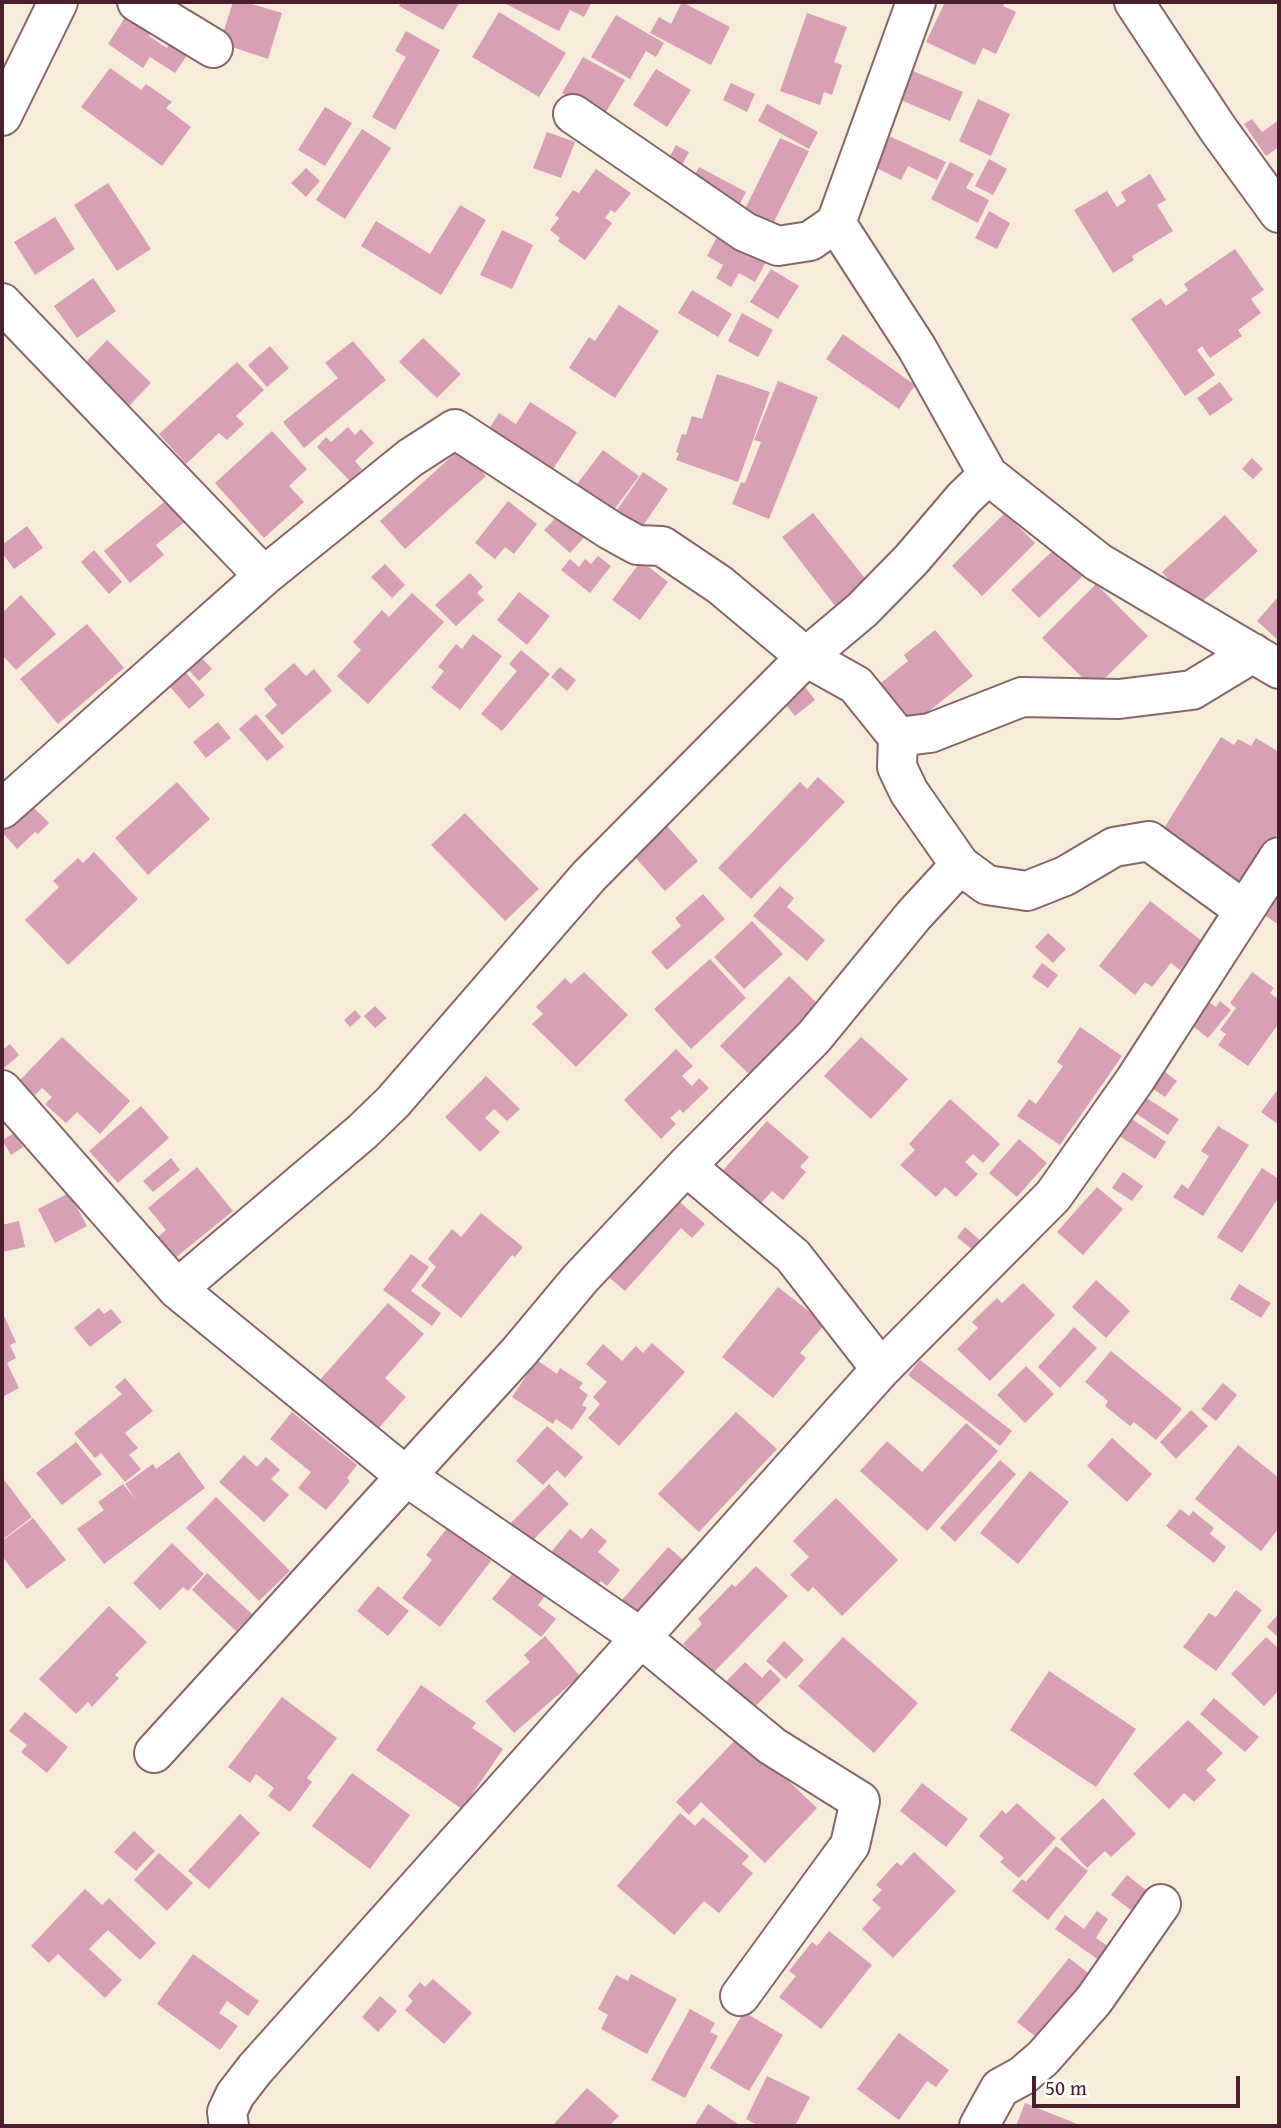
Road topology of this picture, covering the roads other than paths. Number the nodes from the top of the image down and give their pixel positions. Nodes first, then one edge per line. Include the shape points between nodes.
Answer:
1 (58, 2) edge
2 (137, 2) edge
3 (916, 2) edge
4 (1134, 2) edge
5 (213, 48) dead end
6 (573, 114) dead end
7 (2, 116) edge
8 (1279, 213) edge
9 (836, 223) junction
10 (2, 303) edge
11 (988, 475) junction
12 (264, 576) junction
13 (806, 657) junction
14 (1266, 661) edge
15 (898, 737) junction
16 (2, 809) edge
17 (1279, 857) edge
18 (960, 865) junction
19 (1244, 910) junction
20 (2, 1090) edge
21 (686, 1166) junction
22 (177, 1289) junction
23 (881, 1369) junction
24 (407, 1477) junction
25 (640, 1637) junction
26 (155, 1753) dead end
27 (1161, 1904) dead end
28 (740, 1996) dead end
29 (229, 2126) edge
30 (979, 2126) edge

1 - 7 street
2 - 5 street
3 - 9 street
4 - 8 street
6 - 9 street via 745,232 778,246 810,241
9 - 11 street via 917,348
10 - 12 street
11 - 13 street via 862,610
11 - 14 street via 1098,562
12 - 13 street via 410,458 455,429 610,530 637,545 662,546 720,584
12 - 16 street
13 - 15 street via 856,685
13 - 22 street via 589,876 393,1102
14 - 15 street via 1192,690 1119,699 1022,697 930,733
15 - 18 street via 897,767 909,792
17 - 19 street
18 - 19 street via 987,885 1027,891 1065,876 1115,847 1149,841
18 - 21 street via 814,1037
19 - 23 street via 1135,1080 1053,1196
20 - 22 street
21 - 23 street via 793,1256
21 - 24 street
22 - 24 street
23 - 25 street
24 - 25 street
24 - 26 street
25 - 28 street via 772,1746 860,1801 850,1845
25 - 29 street via 255,2069 235,2095 228,2112
27 - 30 street via 1094,2000 1043,2057 1000,2088

